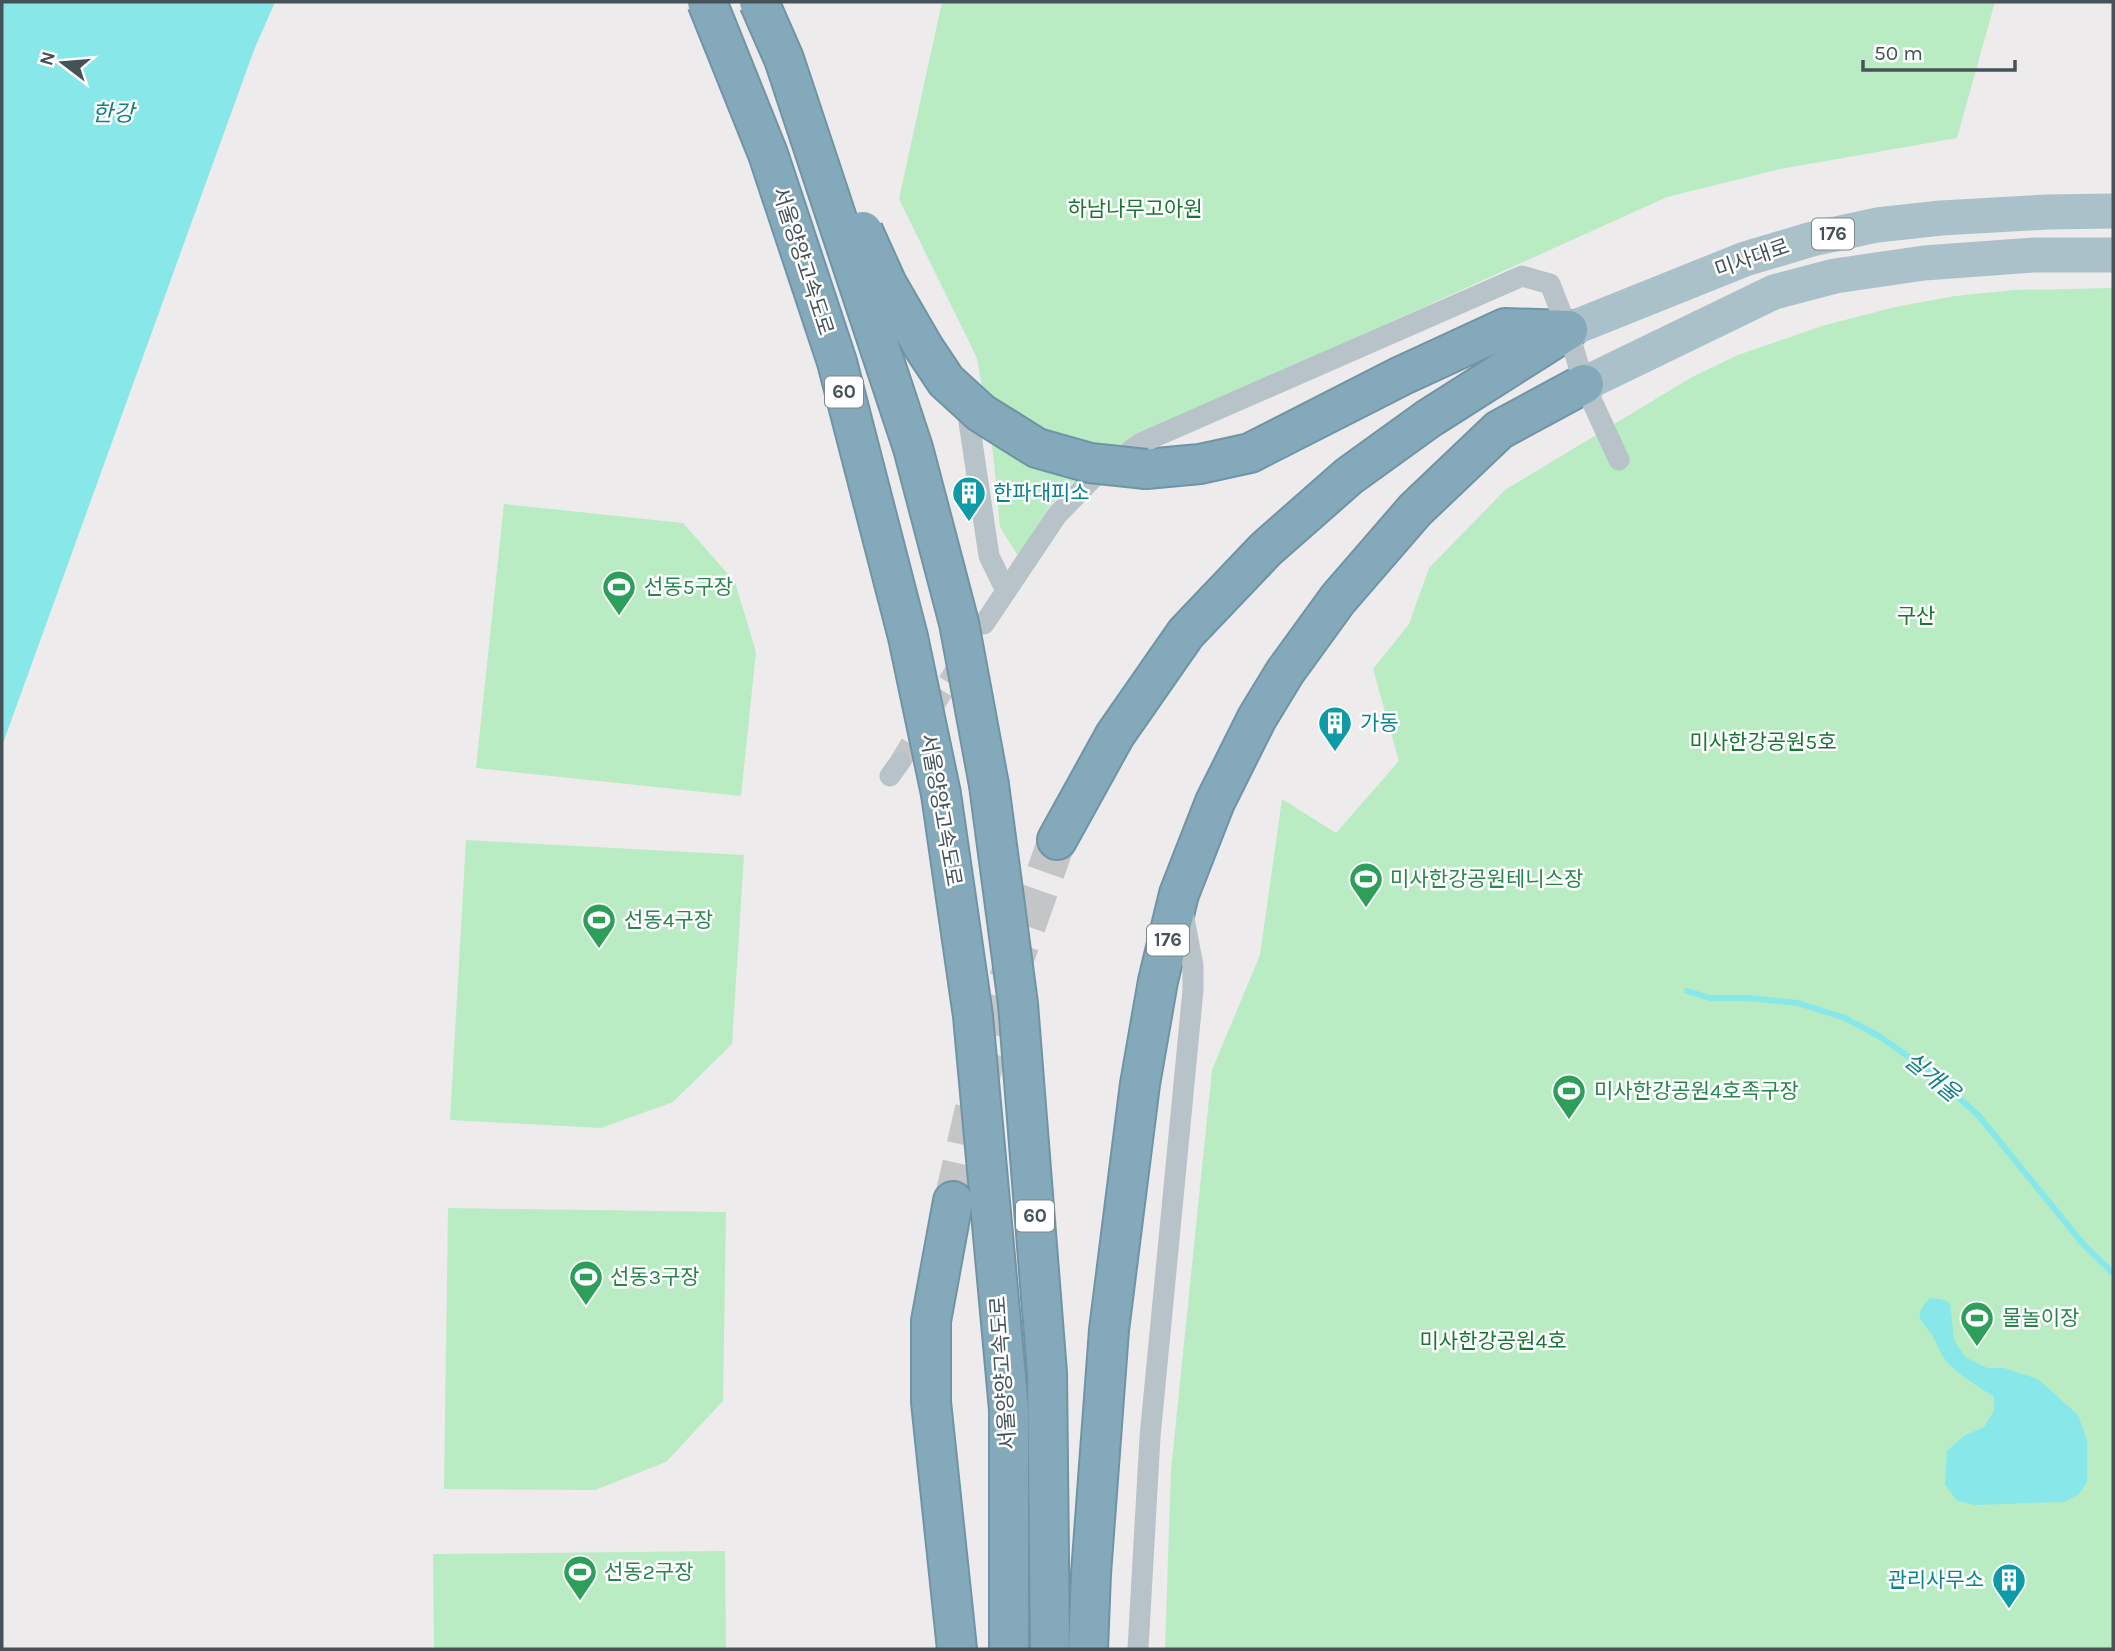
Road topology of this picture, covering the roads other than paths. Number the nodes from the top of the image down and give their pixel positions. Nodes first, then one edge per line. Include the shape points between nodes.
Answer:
1 (707, 2) edge
2 (759, 2) edge
3 (784, 60) junction
4 (2113, 211) edge
5 (2113, 255) edge
6 (1568, 330) junction
7 (961, 373) dead end
8 (1584, 384) junction
9 (1619, 460) dead end
10 (1006, 591) junction
11 (984, 624) dead end
12 (1058, 840) tunnel mouth
13 (1179, 894) junction
14 (953, 1201) tunnel mouth
15 (957, 1649) edge
16 (1009, 1649) edge
17 (1050, 1649) edge
18 (1088, 1649) edge
19 (1138, 1649) edge

1 - 16 highway, 서울양양고속도로 / 60, bridge via 768,154 837,362 908,637 941,794 973,1016 1009,1410
2 - 3 highway, 서울양양고속도로 / 60, bridge
3 - 6 highway, bridge via 887,284 924,348 946,381 981,413 1037,448 1090,463 1146,469 1250,453 1505,328
3 - 17 highway, 서울양양고속도로 / 60, bridge via 913,448 958,623 989,785 1018,1004 1048,1373
4 - 6 main road, 미사대로 / 176 via 1941,218 1812,239 1745,258
5 - 8 main road, 미사대로 / 176 via 1924,263 1835,276 1774,292
6 - 8 street
6 - 10 street via 1550,284 1522,276 1140,443 1092,479 1057,515
6 - 12 highway, 176 via 1428,419 1349,476 1266,549 1186,633 1115,735
7 - 10 street via 989,556
8 - 9 street
8 - 13 highway, 176 via 1499,430 1415,510 1338,598 1257,718 1215,802
10 - 11 street
13 - 18 highway, 176 via 1140,1084 1111,1316
13 - 19 street via 1193,990 1149,1449
14 - 15 highway via 931,1321 931,1402

